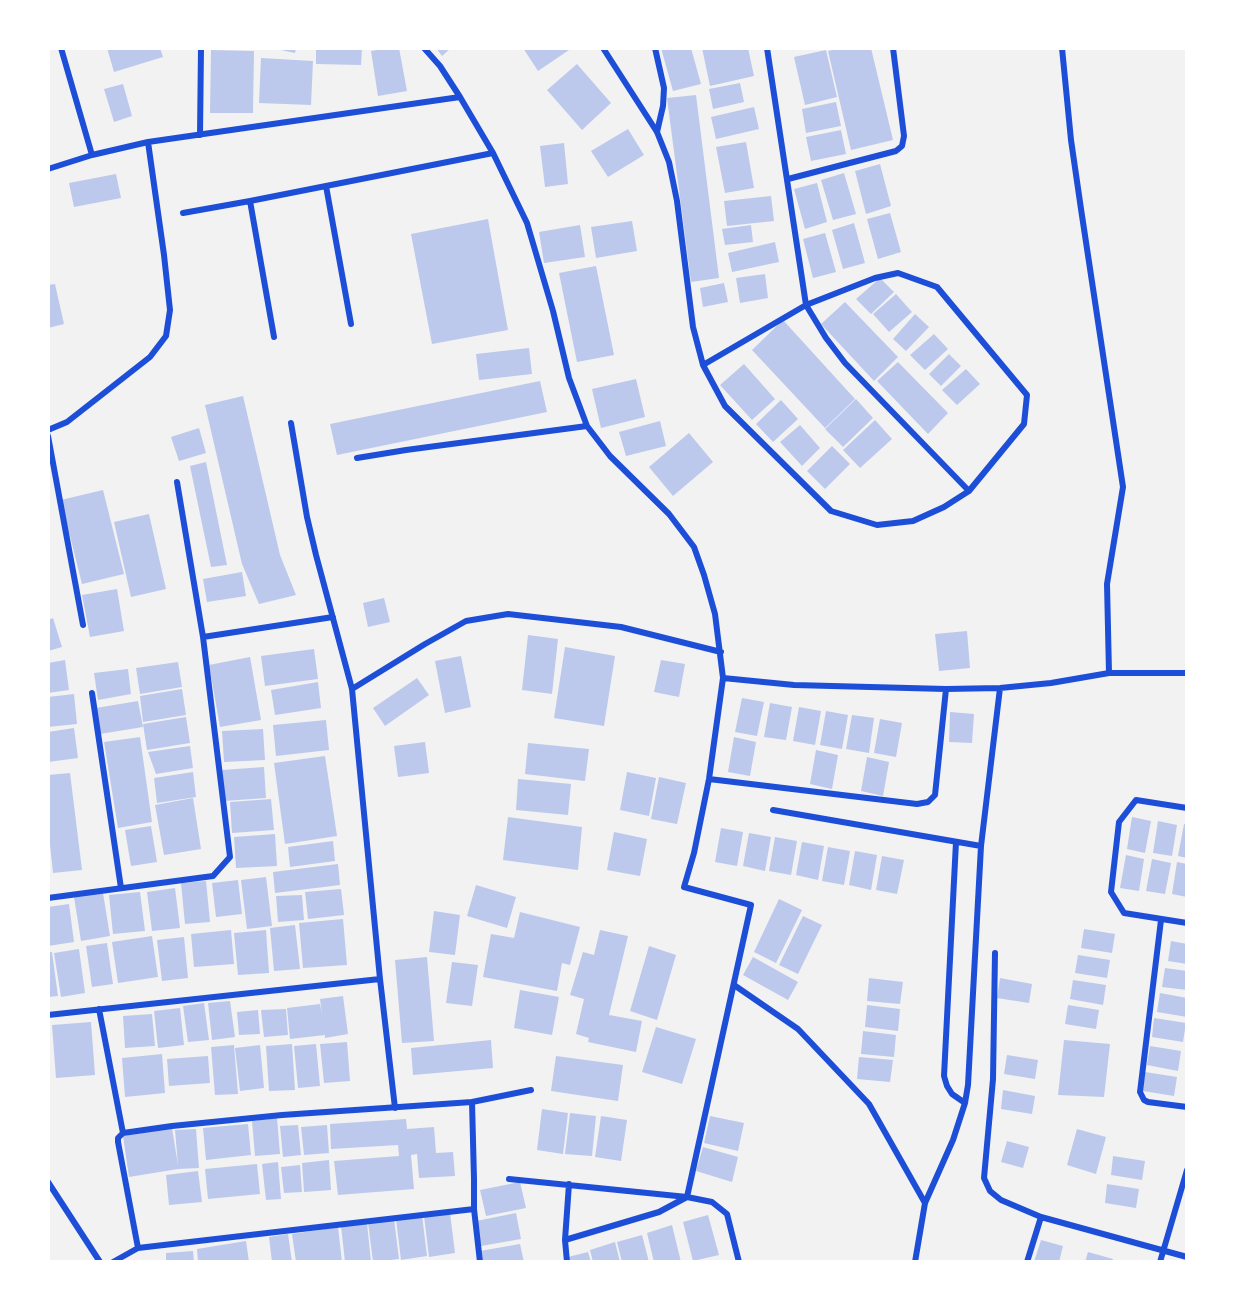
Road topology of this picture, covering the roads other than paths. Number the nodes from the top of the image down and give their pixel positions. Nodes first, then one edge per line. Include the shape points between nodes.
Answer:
1 (62, 48) edge
2 (201, 48) edge
3 (424, 48) edge
4 (603, 48) edge
5 (655, 48) edge
6 (767, 48) edge
7 (892, 48) edge
8 (1062, 48) edge
9 (460, 97) junction
10 (657, 132) junction
11 (200, 135) junction
12 (148, 142) junction
13 (493, 153) junction
14 (92, 154) junction
15 (48, 169) edge
16 (788, 179) junction
17 (326, 186) junction
18 (250, 201) junction
19 (183, 213) dead end
20 (806, 305) junction
21 (351, 324) dead end
22 (274, 337) dead end
23 (703, 365) junction
24 (291, 423) dead end
25 (587, 426) junction
26 (48, 430) edge
27 (48, 436) edge
28 (357, 458) dead end
29 (177, 482) dead end
30 (969, 491) junction
31 (333, 617) junction
32 (83, 625) dead end
33 (203, 637) junction
34 (721, 652) junction
35 (1109, 673) junction
36 (1187, 673) edge
37 (723, 678) junction
38 (1000, 688) junction
39 (352, 689) junction
40 (946, 689) junction
41 (92, 693) dead end
42 (709, 779) junction
43 (1187, 808) edge
44 (773, 810) dead end
45 (956, 842) junction
46 (981, 846) junction
47 (121, 888) junction
48 (48, 898) edge
49 (1161, 920) junction
50 (1187, 923) edge
51 (995, 953) dead end
52 (380, 979) junction
53 (734, 985) junction
54 (99, 1009) junction
55 (48, 1015) edge
56 (531, 1090) dead end
57 (472, 1102) junction
58 (965, 1103) junction
59 (1187, 1107) edge
60 (395, 1108) junction
61 (123, 1133) junction
62 (1187, 1170) edge
63 (509, 1179) dead end
64 (48, 1182) edge
65 (569, 1184) junction
66 (687, 1197) junction
67 (925, 1203) junction
68 (474, 1209) junction
69 (1041, 1217) junction
70 (565, 1240) junction
71 (138, 1248) junction
72 (1163, 1251) junction
73 (1187, 1257) edge
74 (100, 1262) edge
75 (113, 1262) edge
76 (480, 1262) edge
77 (567, 1262) edge
78 (739, 1262) edge
79 (915, 1262) edge
80 (1027, 1262) edge
81 (1160, 1262) edge

1 - 14 street
2 - 11 street
3 - 9 street
4 - 10 street
5 - 10 street via 664,88
6 - 16 street
7 - 16 street via 904,136 902,146 896,151
8 - 35 street via 1071,140 1123,487 1107,584
9 - 11 street
9 - 13 street
10 - 23 street via 669,162 677,201 693,327
11 - 12 street
12 - 14 street
12 - 26 street via 170,310 166,336 150,357 67,422
13 - 17 street
13 - 25 street via 528,223 569,378
14 - 15 street
16 - 20 street
17 - 18 street
17 - 21 street
18 - 19 street
18 - 22 street
20 - 23 street
20 - 30 street via 845,363
20 - 30 street via 898,273 937,287 1027,395 1024,424
23 - 30 street via 725,406 831,511 877,525 913,521
24 - 31 street via 307,517
25 - 28 street
25 - 34 street via 610,456 669,514 694,547 715,614
27 - 32 street
29 - 33 street
31 - 33 street
31 - 39 street
33 - 47 street via 230,857 213,876
34 - 37 street
34 - 39 street via 621,627 508,614 466,621
35 - 36 street
35 - 38 street
37 - 40 street via 795,685
37 - 42 street
38 - 40 street
38 - 46 street
39 - 52 street
40 - 42 street via 935,795 928,802 917,804
41 - 47 street
42 - 53 street via 684,887 751,904
43 - 49 street via 1136,800 1119,822 1111,892 1124,913
44 - 45 street
45 - 46 street
45 - 58 street via 944,1076 952,1094
46 - 58 street
47 - 48 street
49 - 50 street
49 - 59 street via 1140,1092 1148,1102
51 - 69 street via 993,1079 984,1178 990,1191 1001,1200
52 - 54 street
52 - 60 street
53 - 66 street
53 - 67 street via 798,1029 869,1104
54 - 55 street
54 - 61 street
56 - 57 street
57 - 60 street
57 - 68 street
58 - 67 street
60 - 61 street via 282,1115
61 - 71 street via 118,1142
62 - 72 street
63 - 65 street
64 - 74 street
65 - 66 street
65 - 70 street
66 - 70 street via 659,1212
66 - 78 street via 711,1202 728,1214
67 - 79 street
68 - 71 street
68 - 76 street
69 - 72 street
69 - 80 street
70 - 77 street
71 - 75 street
72 - 73 street
72 - 81 street

